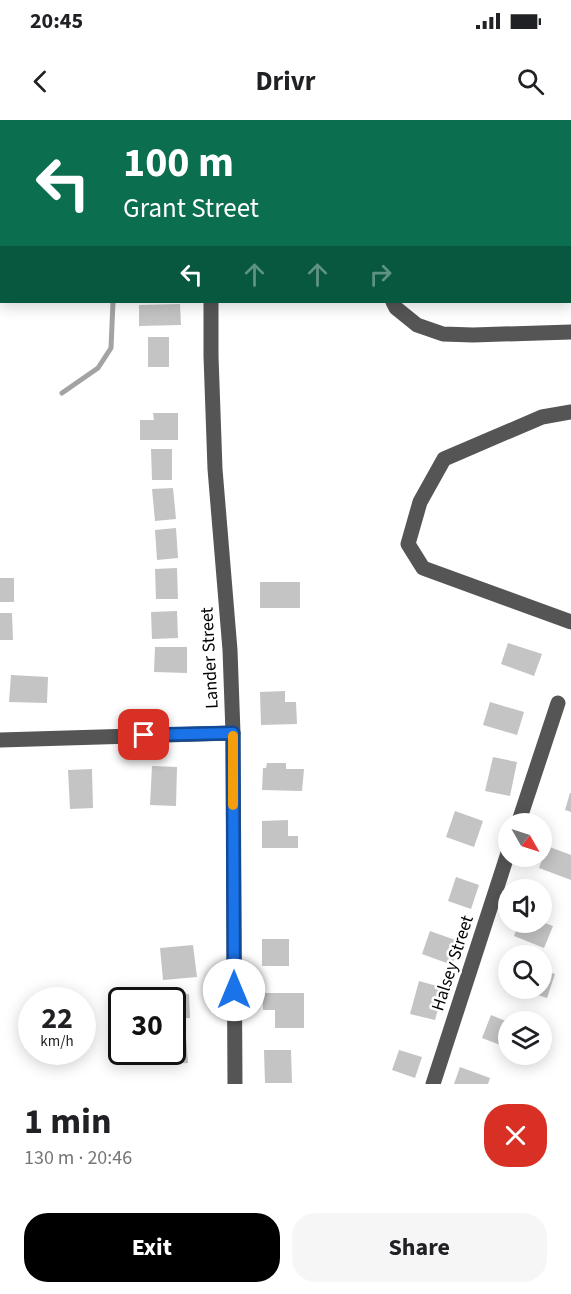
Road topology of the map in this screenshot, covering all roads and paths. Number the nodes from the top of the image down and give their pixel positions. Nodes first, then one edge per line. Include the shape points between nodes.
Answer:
1 (211, 303) edge
2 (394, 303) edge
3 (571, 332) edge
4 (571, 412) edge
5 (571, 622) edge
6 (558, 702) dead end
7 (233, 733) junction
8 (0, 740) edge
9 (522, 813) edge
10 (504, 867) edge
11 (235, 1084) edge
12 (433, 1084) edge

1 - 7 street, Lander Street via 215,469
2 - 3 street via 417,325 443,334
4 - 5 street via 542,417 444,459 420,502 408,544 423,568
6 - 9 street
7 - 8 street
7 - 11 street, Lander Street
10 - 12 street, Halsey Street

